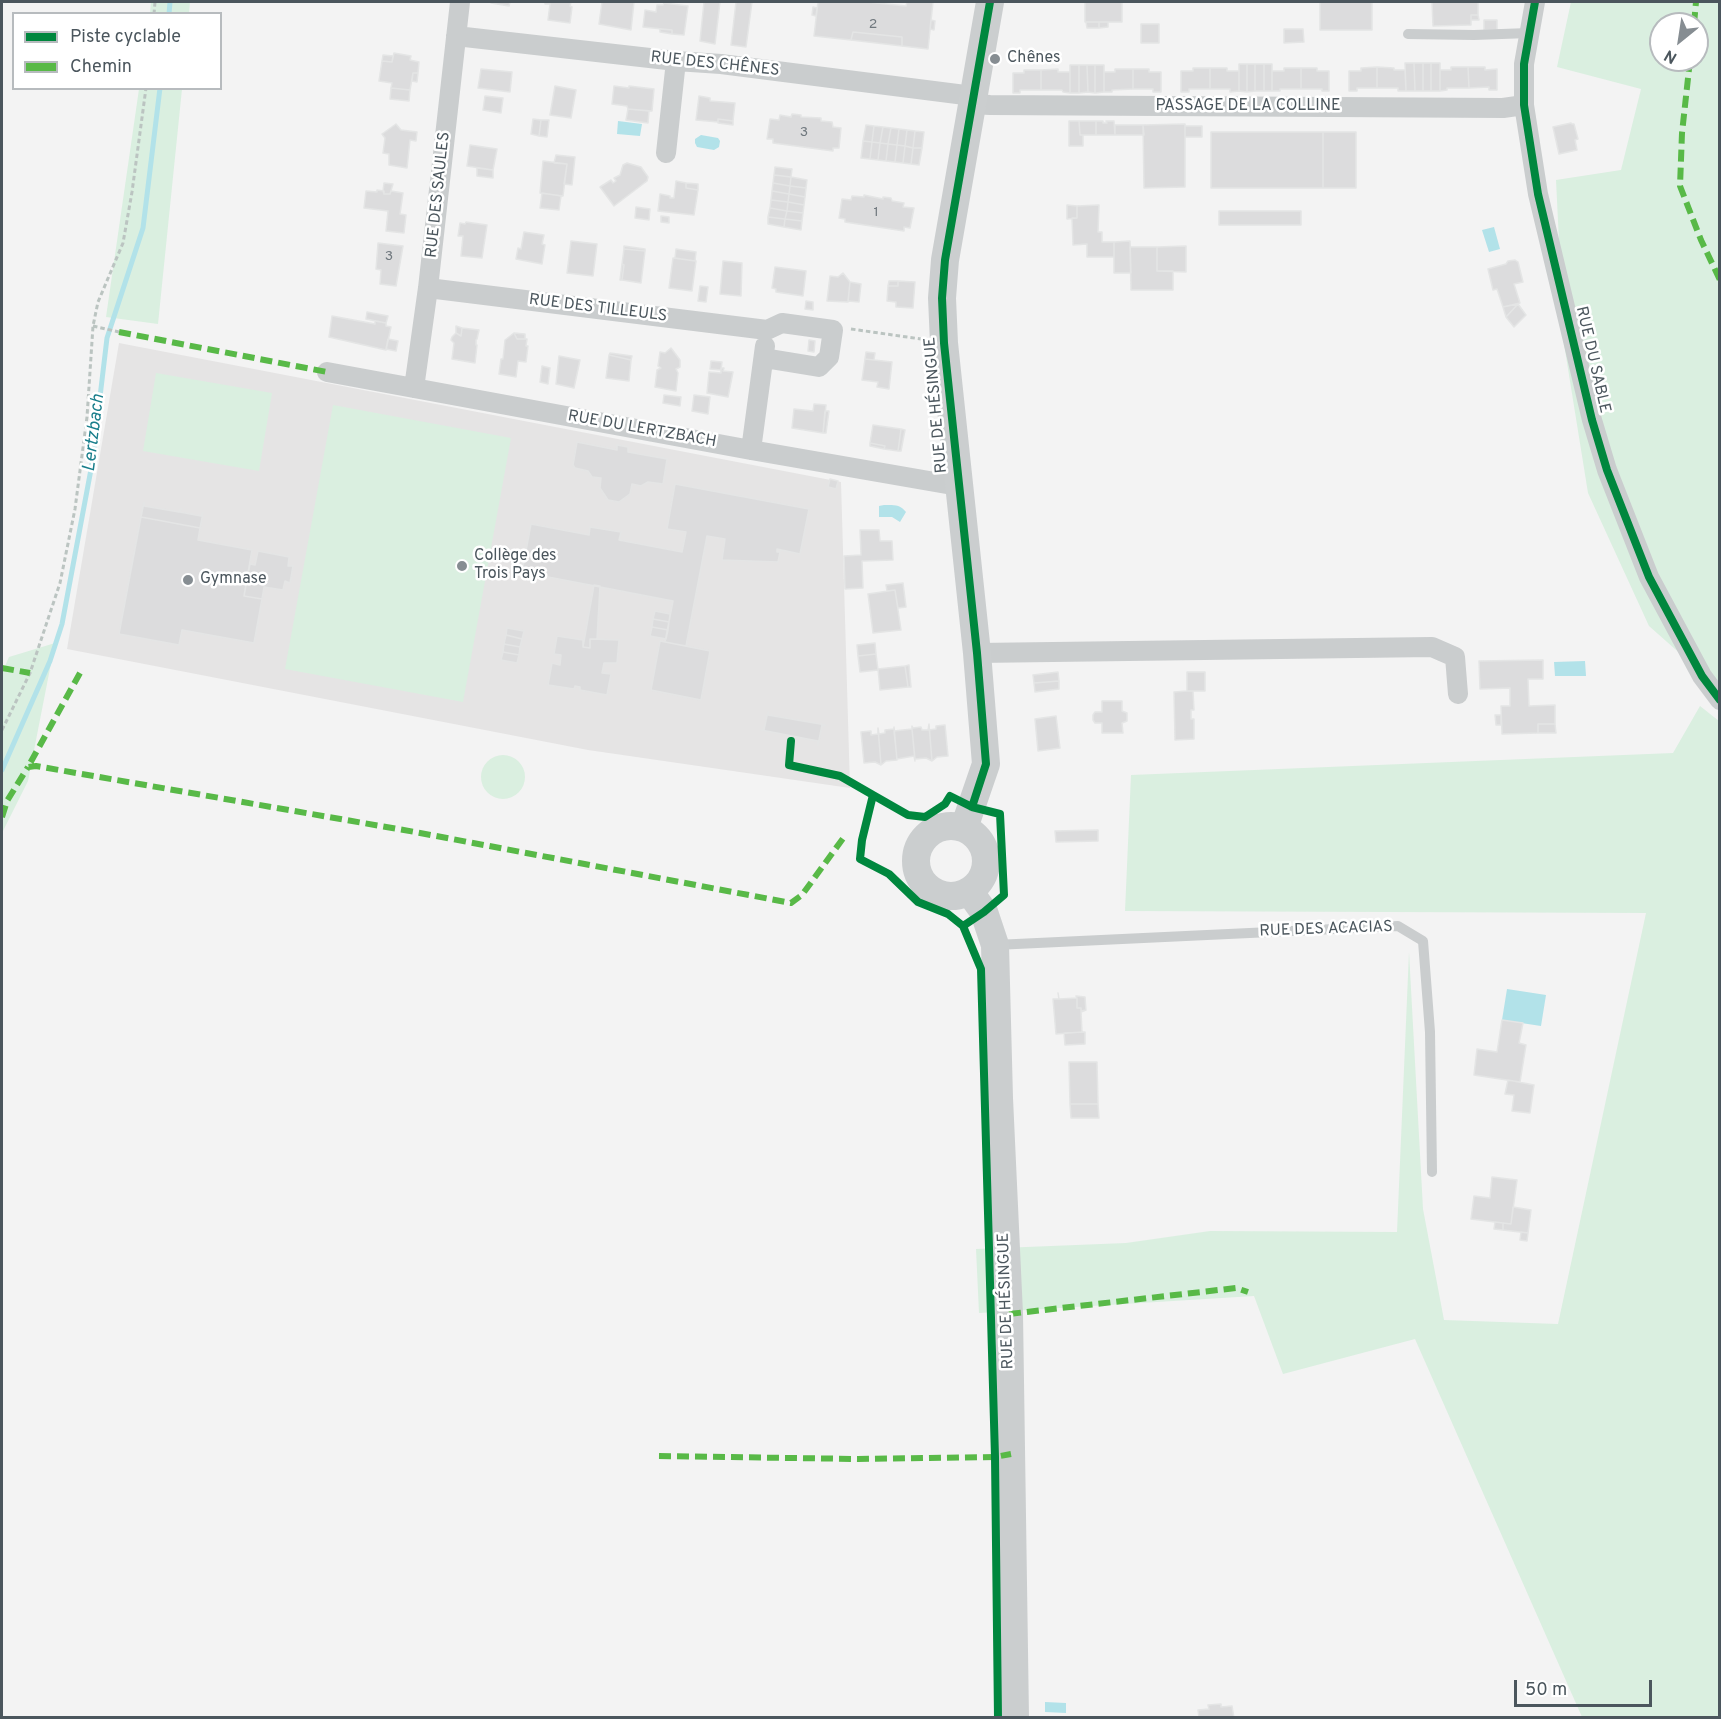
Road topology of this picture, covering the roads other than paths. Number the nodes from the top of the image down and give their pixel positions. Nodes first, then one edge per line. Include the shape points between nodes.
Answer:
1 (460, 2) edge
2 (990, 2) edge
3 (1535, 2) edge
4 (1529, 33) junction
5 (1408, 34) dead end
6 (456, 36) junction
7 (676, 61) junction
8 (973, 100) junction
9 (1524, 105) junction
10 (666, 153) dead end
11 (428, 288) junction
12 (767, 330) junction
13 (764, 358) junction
14 (327, 372) dead end
15 (414, 388) junction
16 (751, 450) junction
17 (958, 486) junction
18 (977, 653) junction
19 (1458, 694) dead end
20 (1719, 700) edge
21 (964, 828) junction
22 (969, 891) junction
23 (994, 945) junction
24 (1432, 1172) dead end
25 (1016, 1718) edge

1 - 6 street, RUE DES SAULES
2 - 8 main road, RUE DE HÉSINGUE
3 - 4 street, RUE DU SABLE
4 - 5 lane
4 - 9 street, RUE DU SABLE
6 - 7 street, RUE DES CHÊNES
6 - 11 street, RUE DES SAULES
7 - 8 street, RUE DES CHÊNES
7 - 10 street
8 - 9 street, PASSAGE DE LA COLLINE via 990,105
8 - 17 main road, RUE DE HÉSINGUE via 942,298
9 - 20 street, RUE DU SABLE via 1538,194 1607,470 1649,577
11 - 12 street, RUE DES TILLEULS
11 - 15 street, RUE DES SAULES
12 - 13 street
12 - 13 street, RUE DES TILLEULS via 782,323 833,330 829,357 819,367
13 - 16 street
14 - 15 street, RUE DU LERTZBACH
15 - 16 street, RUE DU LERTZBACH
16 - 17 street, RUE DU LERTZBACH
17 - 18 main road, RUE DE HÉSINGUE
18 - 19 street via 1432,647 1455,657
18 - 21 main road, RUE DE HÉSINGUE via 986,764
21 - 22 main road via 981,843 986,864 978,884
21 - 22 main road via 943,827 925,837 917,854 918,873 924,883 945,895
22 - 23 main road, RUE DE HÉSINGUE via 984,912
23 - 24 lane, RUE DES ACACIAS via 1398,926 1423,941 1430,1032
23 - 25 main road, RUE DE HÉSINGUE via 1009,1314

